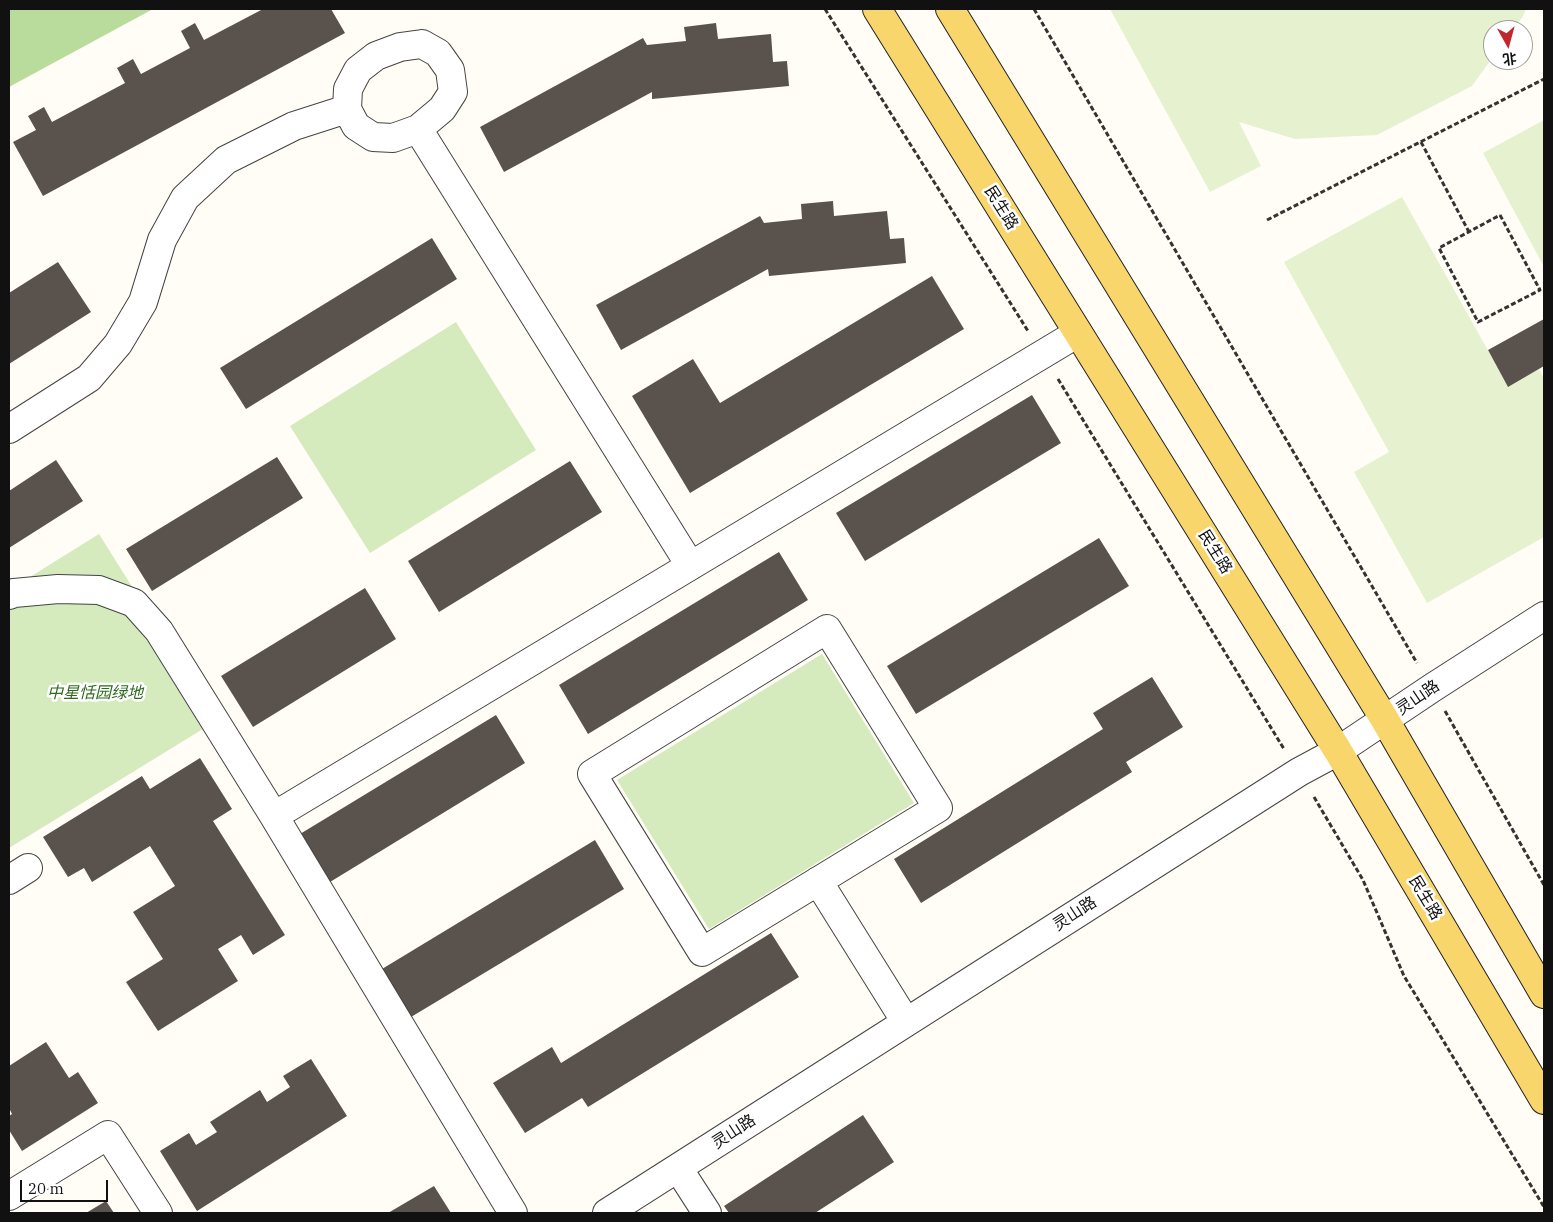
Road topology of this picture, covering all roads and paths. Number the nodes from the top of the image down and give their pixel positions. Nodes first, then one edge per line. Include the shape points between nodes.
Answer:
1 (825, 9) edge
2 (877, 9) edge
3 (950, 9) edge
4 (1034, 9) edge
5 (1544, 79) edge
6 (346, 109) junction
7 (418, 129) junction
8 (1421, 142) junction
9 (1267, 220) dead end
10 (1469, 232) junction
11 (1078, 333) junction
12 (1043, 354) junction
13 (9, 429) edge
14 (690, 565) junction
15 (9, 595) edge
16 (1544, 616) edge
17 (1432, 688) junction
18 (1385, 720) junction
19 (1338, 751) junction
20 (1299, 772) junction
21 (274, 816) junction
22 (818, 881) junction
23 (1544, 885) edge
24 (1544, 994) edge
25 (906, 1022) junction
26 (1544, 1100) edge
27 (678, 1168) junction
28 (9, 1196) edge
29 (1544, 1207) edge
30 (158, 1213) edge
31 (514, 1213) edge
32 (607, 1213) edge
33 (707, 1213) edge

1 - 12 path
2 - 11 main road, 民生路
3 - 18 main road
4 - 17 path
5 - 8 path
6 - 7 street via 356,126 373,136 393,138
6 - 7 street via 348,89 358,70 376,56 400,47 422,44 438,53 450,70 452,92 442,110
6 - 13 street via 294,126 226,160 185,198 162,240 143,302 118,344 89,378
7 - 14 street
8 - 9 path
8 - 10 path
10 - 10 path via 1438,248 1478,322 1540,290 1500,215
11 - 12 street
11 - 19 main road, 民生路
12 - 14 street
12 - 20 path
14 - 21 street
15 - 21 street via 58,589 100,590 134,603 159,631
16 - 17 street, 灵山路
17 - 18 street, 灵山路
17 - 23 path
18 - 19 street, 灵山路
18 - 24 main road
19 - 20 street, 灵山路
19 - 26 main road, 民生路
20 - 25 street, 灵山路
20 - 29 path via 1363,880 1404,976
21 - 31 street
22 - 22 street via 938,808 827,629 592,774 702,952
22 - 25 street
25 - 27 street, 灵山路
27 - 32 street, 灵山路
27 - 33 street
28 - 30 street via 108,1135

